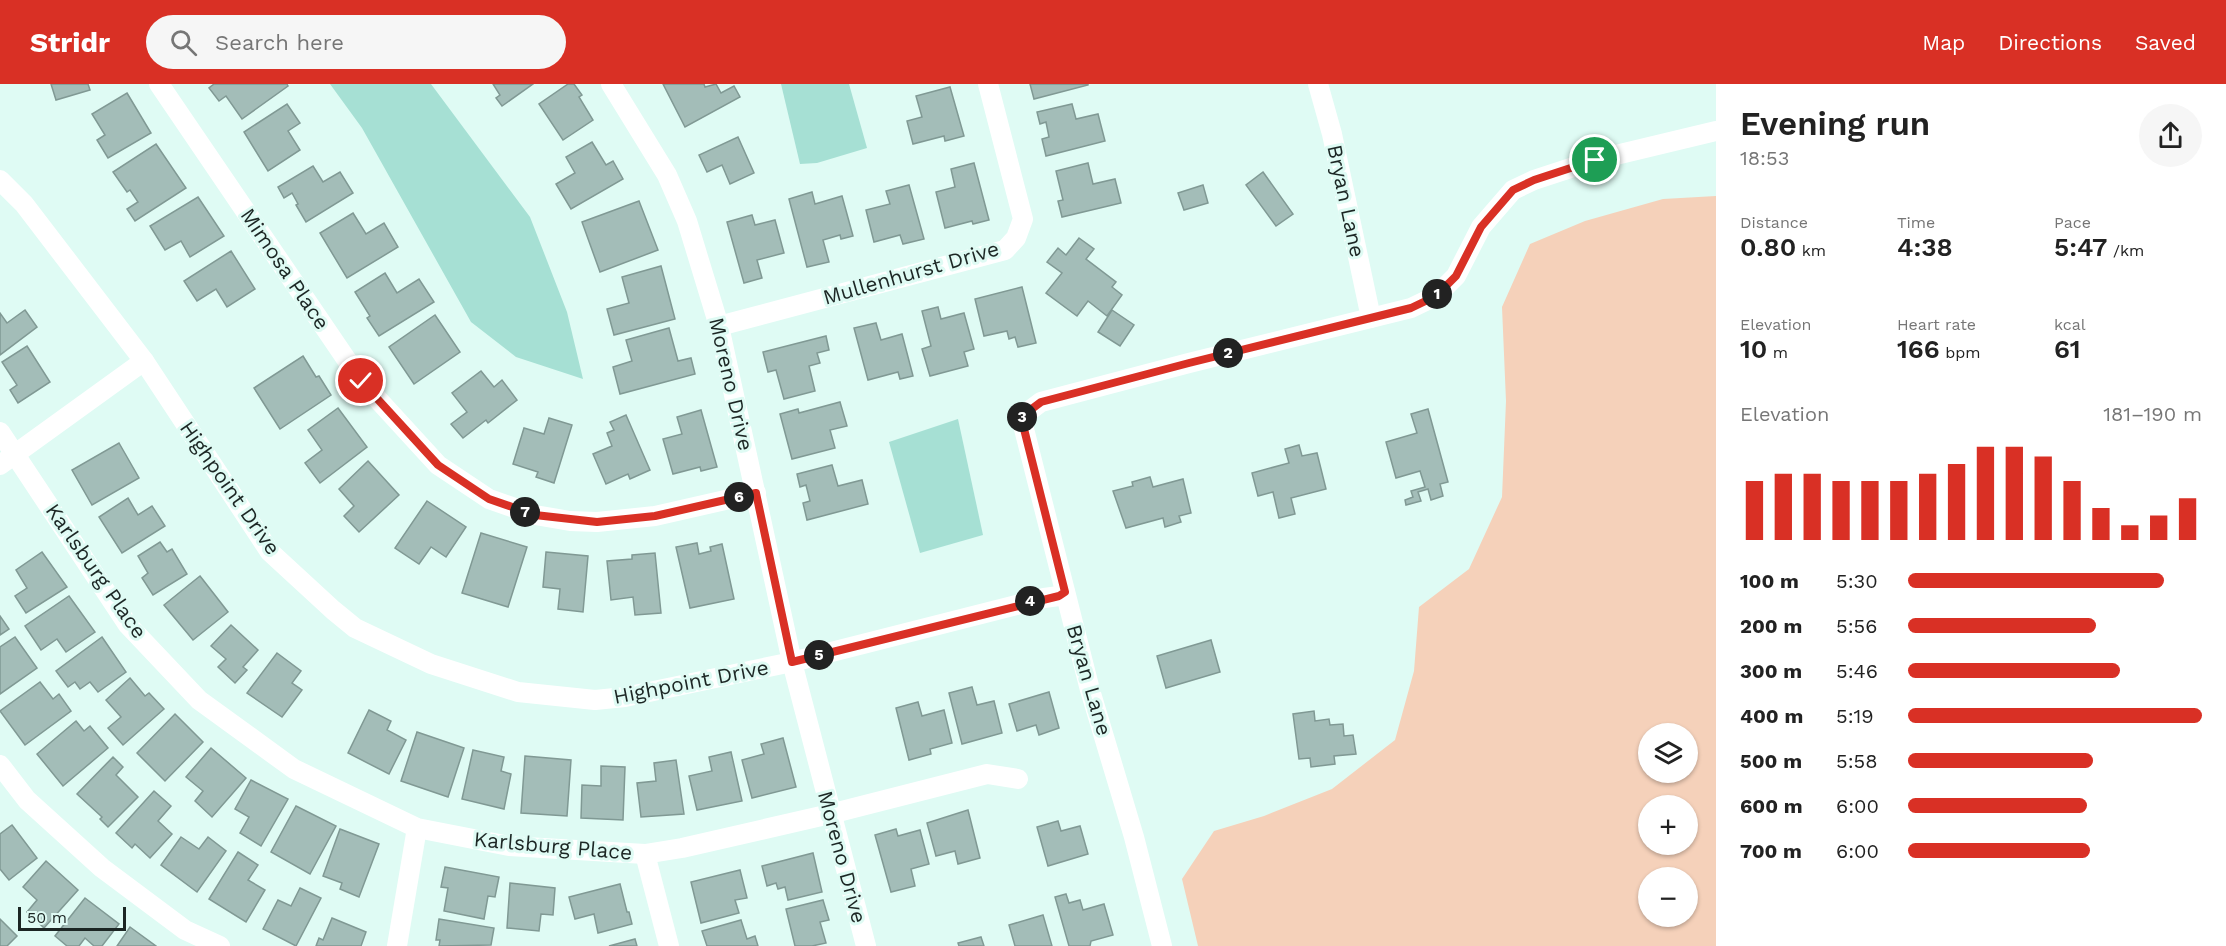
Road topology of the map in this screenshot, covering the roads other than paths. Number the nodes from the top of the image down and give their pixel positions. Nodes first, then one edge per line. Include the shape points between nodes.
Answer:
1 (159, 84) edge
2 (611, 84) edge
3 (988, 84) edge
4 (1318, 84) edge
5 (1716, 131) edge
6 (0, 180) edge
7 (1371, 318) junction
8 (719, 326) junction
9 (144, 361) junction
10 (0, 432) edge
11 (8, 460) edge
12 (756, 493) junction
13 (1065, 592) junction
14 (792, 662) junction
15 (0, 765) edge
16 (1018, 779) dead end
17 (830, 814) junction
18 (417, 828) junction
19 (645, 854) junction
20 (220, 946) edge
21 (397, 946) edge
22 (669, 946) edge
23 (866, 946) edge
24 (1162, 946) edge

1 - 12 street, Mimosa Place via 361,381 438,465 489,499 535,515 570,520 597,522 655,516
2 - 8 street, Moreno Drive via 667,175 687,221
3 - 8 street, Mullenhurst Drive via 1023,219 1016,238 1005,250
4 - 7 street, Bryan Lane
5 - 7 street, Bryan Lane via 1595,160 1513,190 1481,227 1456,276 1436,296 1411,308
6 - 9 street, Highpoint Drive via 24,204
7 - 13 street, Bryan Lane via 1041,402 1021,417
8 - 12 street, Moreno Drive
9 - 11 street
9 - 14 street, Highpoint Drive via 270,552 356,628 431,664 519,692 595,700
10 - 11 street, Karlsburg Place
11 - 18 street, Karlsburg Place via 128,624 199,700 294,770
12 - 14 street, Moreno Drive
13 - 14 street, Highpoint Drive
13 - 24 street, Bryan Lane
14 - 17 street, Moreno Drive
15 - 20 street via 27,800 102,868 185,930
16 - 17 street, Karlsburg Place via 987,774
17 - 19 street, Karlsburg Place
17 - 23 street, Moreno Drive
18 - 19 street, Karlsburg Place via 509,846
18 - 21 street
19 - 22 street

